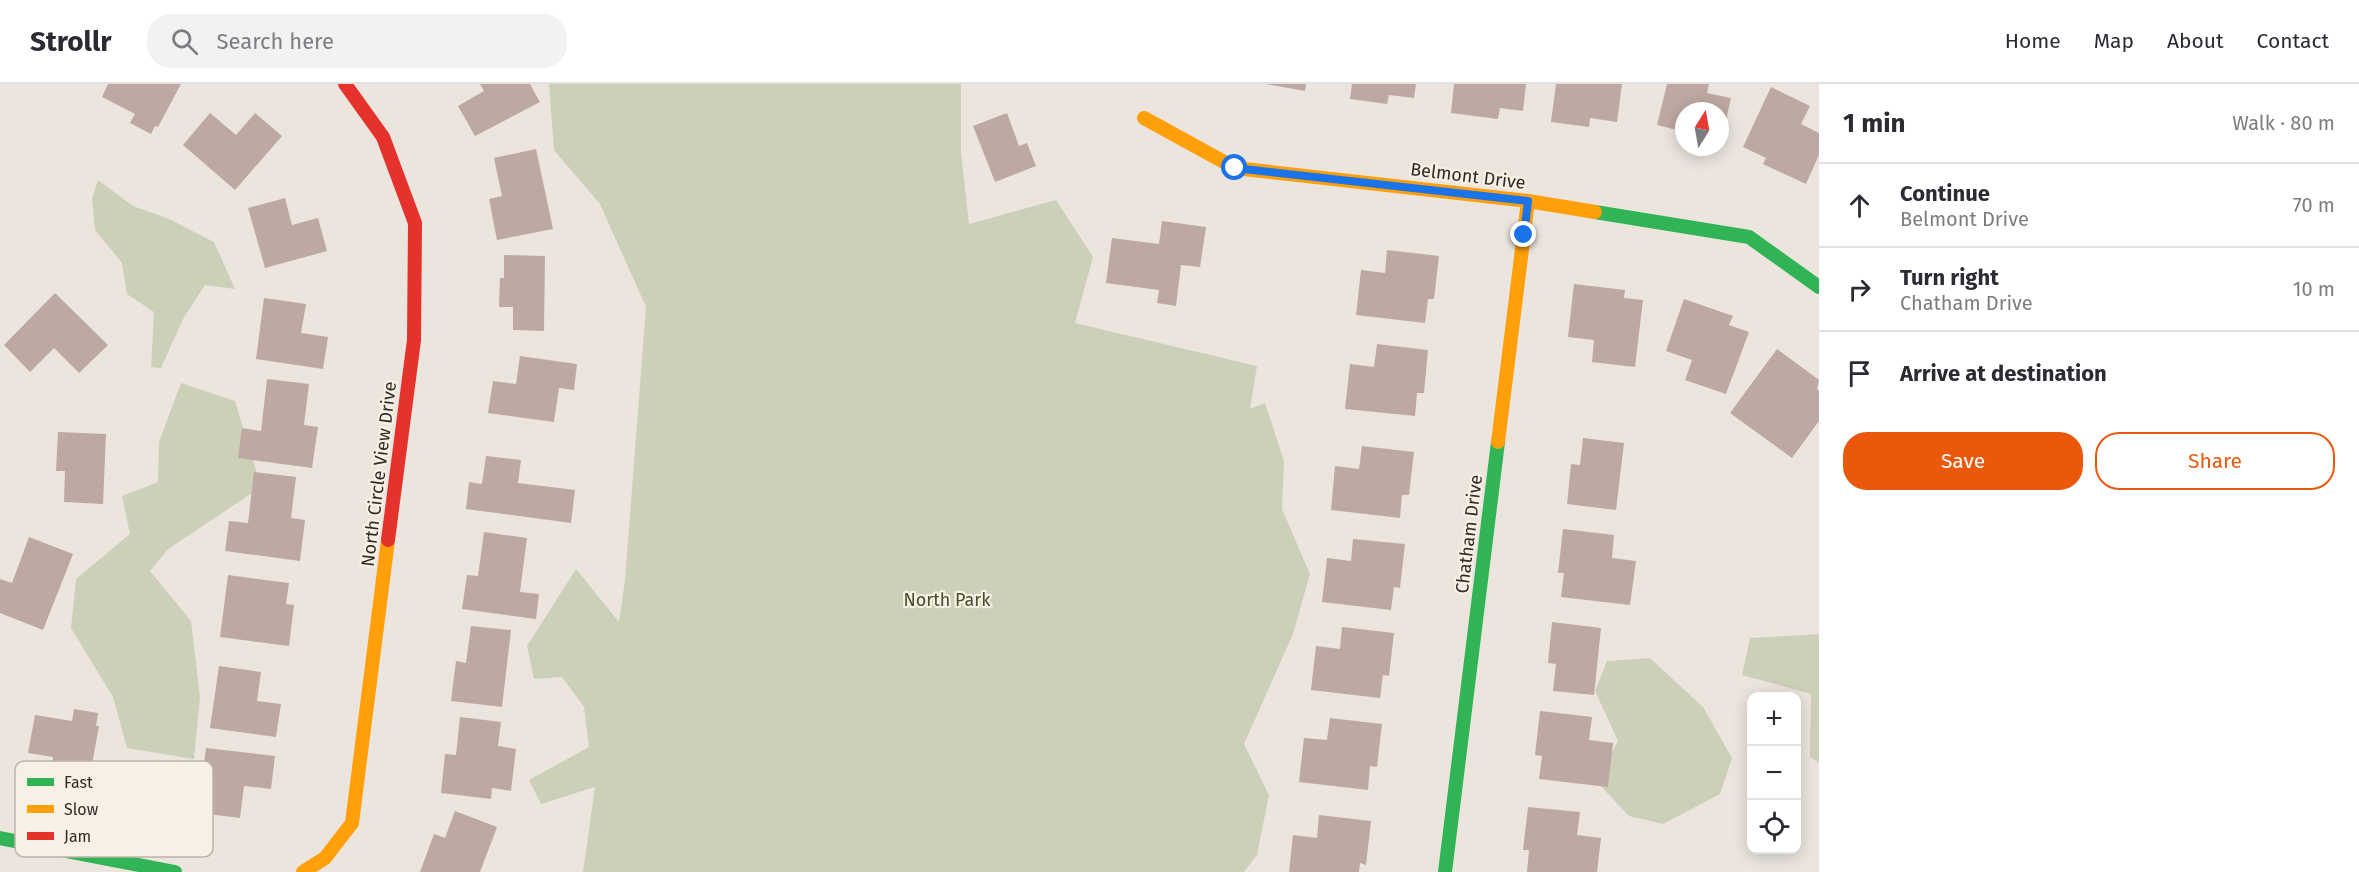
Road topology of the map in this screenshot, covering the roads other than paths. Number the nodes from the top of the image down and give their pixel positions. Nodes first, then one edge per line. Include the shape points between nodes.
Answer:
1 (345, 84) edge
2 (1144, 118) dead end
3 (1528, 201) junction
4 (1819, 287) edge
5 (0, 838) edge
6 (15, 841) edge
7 (98, 857) edge
8 (307, 871) edge
9 (175, 872) edge
10 (1445, 872) edge

1 - 8 street, North Circle View Drive via 383,137 415,223 414,340 352,823 333,850
2 - 3 street, Belmont Drive via 1235,168
3 - 4 street, Belmont Drive via 1749,237
3 - 10 street, Chatham Drive
5 - 6 street
7 - 9 street

